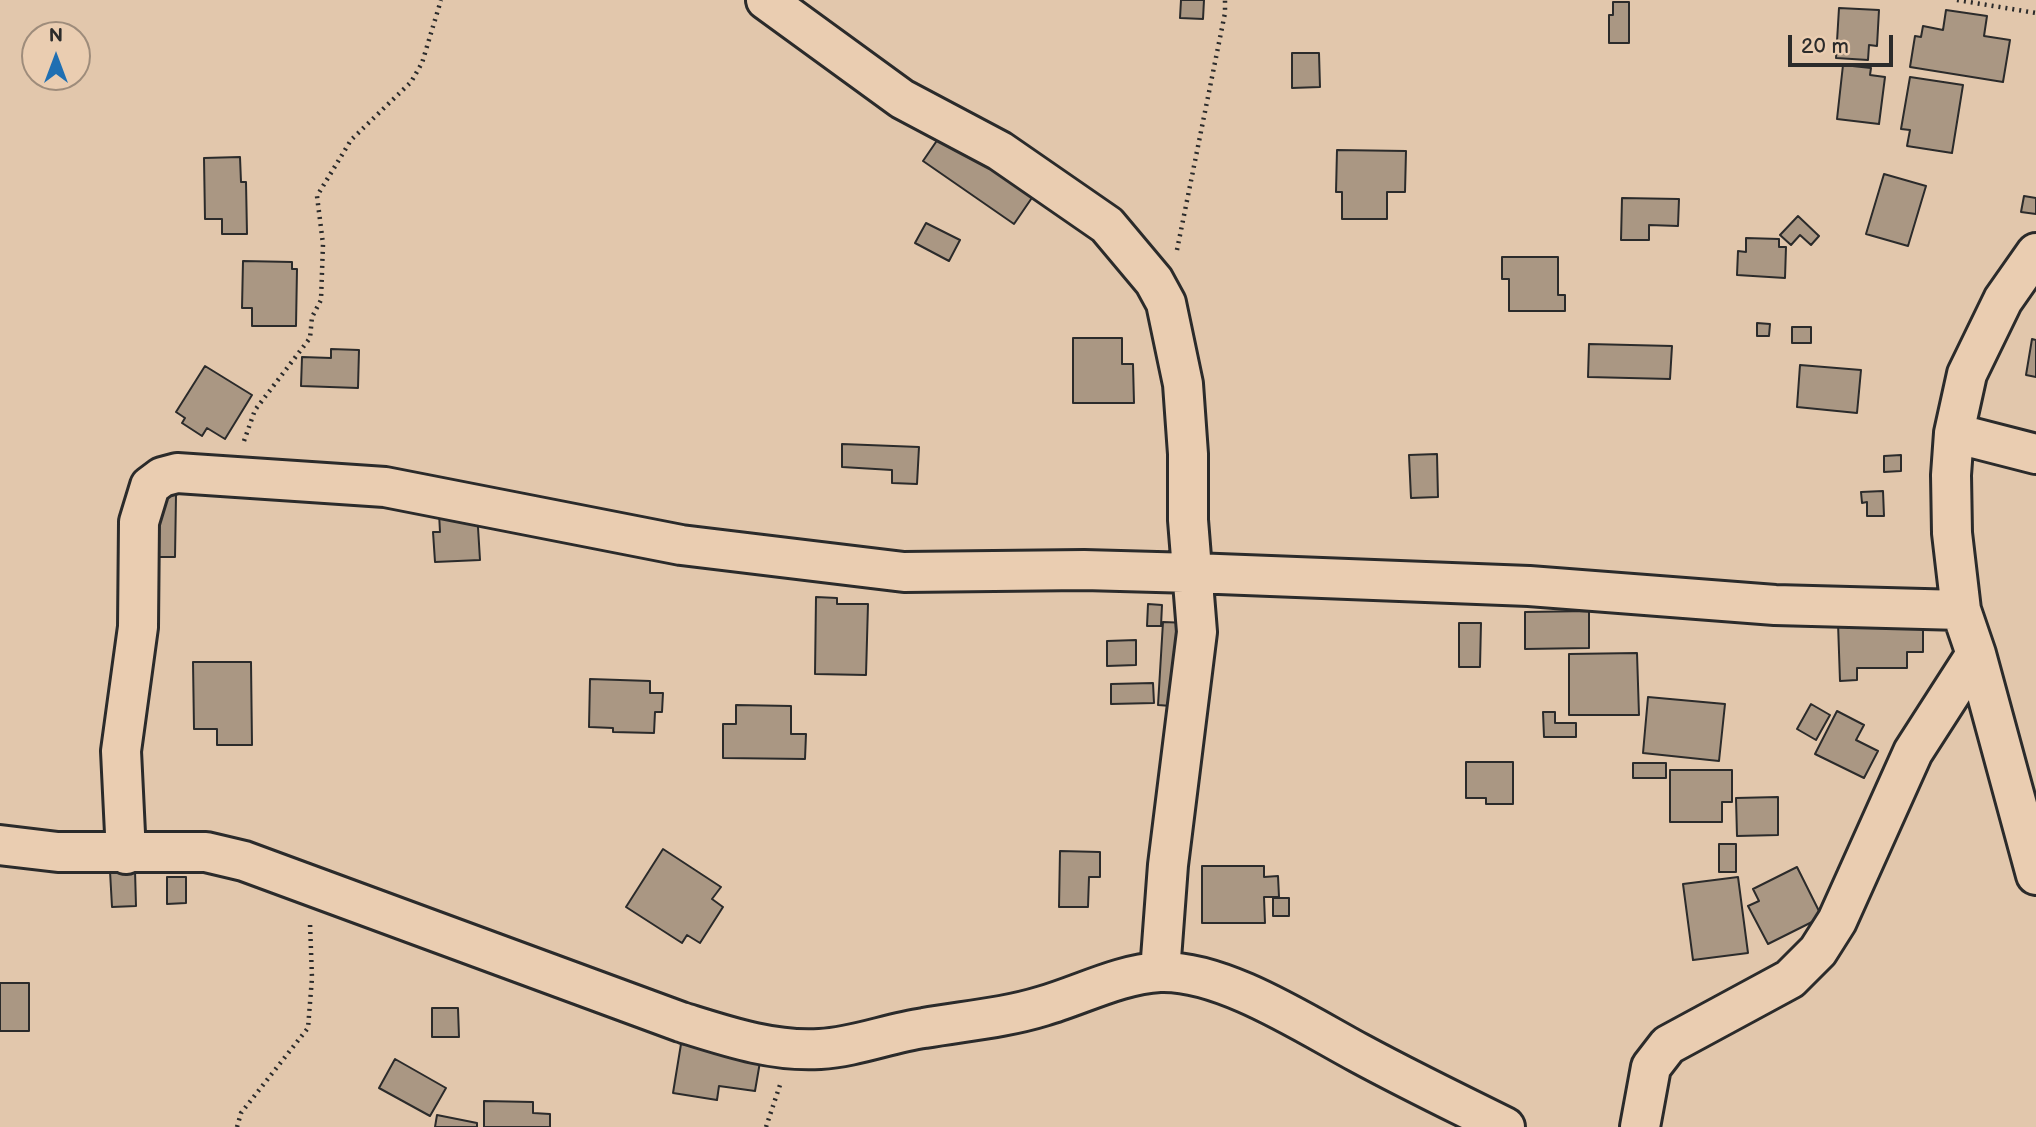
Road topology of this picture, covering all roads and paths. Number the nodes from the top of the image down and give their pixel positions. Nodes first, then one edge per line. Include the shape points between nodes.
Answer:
1 (440, 0) edge
2 (766, 0) edge
3 (1225, 0) edge
4 (1957, 0) edge
5 (2036, 13) edge
6 (2036, 253) edge
7 (1166, 303) junction
8 (1954, 433) junction
9 (2036, 454) edge
10 (232, 475) junction
11 (1194, 573) junction
12 (1961, 610) junction
13 (1976, 654) junction
14 (0, 845) edge
15 (126, 854) junction
16 (2036, 875) edge
17 (310, 887) junction
18 (1160, 972) junction
19 (237, 1127) edge
20 (1505, 1127) edge
21 (1640, 1127) edge

1 - 10 path via 422,63 411,82 351,140 317,197 323,244 321,300 310,338 255,410
2 - 7 street via 902,99 1000,151 1107,225 1154,281
3 - 7 path
4 - 5 path
6 - 8 street via 2003,300 1968,374
7 - 11 street via 1182,383
8 - 9 street
8 - 12 street via 1952,533
10 - 11 street via 385,486 681,545 904,572
10 - 15 street via 177,473 162,477 150,486 144,502 139,522 138,627 121,751
11 - 12 street via 1529,586 1775,605
11 - 18 street via 1197,632 1168,865
12 - 13 street
13 - 16 street
13 - 21 street via 1913,752 1837,921 1818,951 1790,979 1668,1045 1651,1067
14 - 15 street
15 - 17 street via 206,852 244,861
17 - 18 street via 681,1021 744,1041 792,1048 850,1045 992,1018
17 - 19 path via 308,1028 241,1113
18 - 20 street via 1214,982 1294,1015

